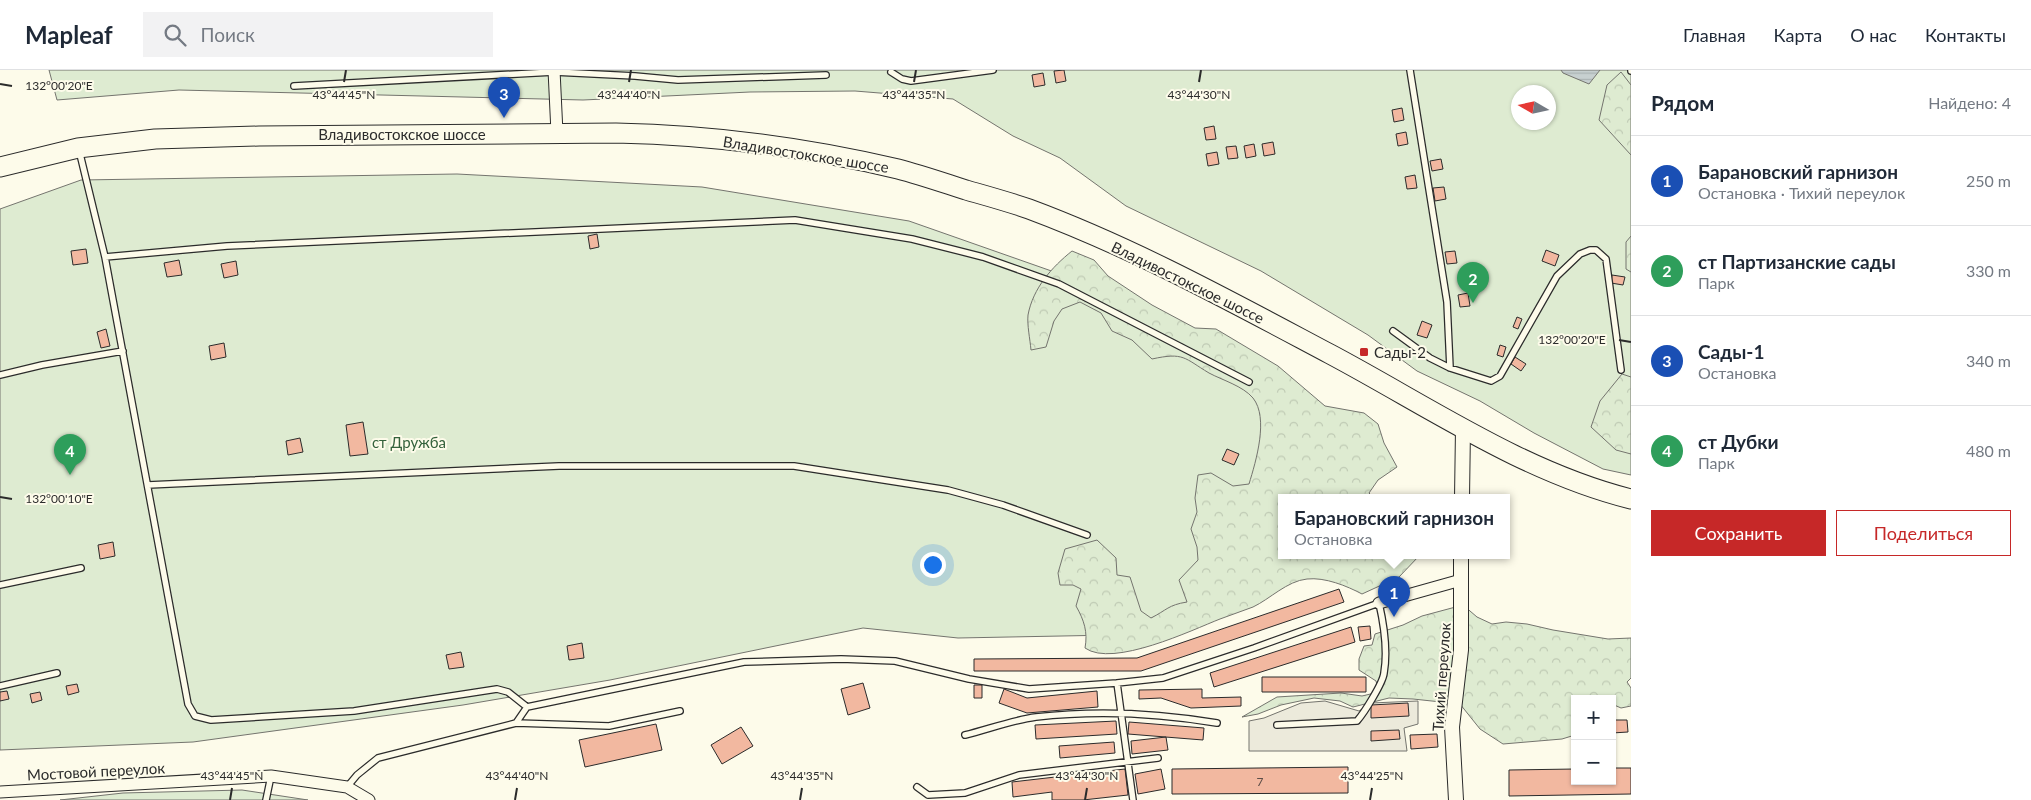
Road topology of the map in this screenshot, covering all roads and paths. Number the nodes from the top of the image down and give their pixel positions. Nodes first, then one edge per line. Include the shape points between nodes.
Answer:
1 (993, 70) edge
2 (1410, 70) edge
3 (554, 71) edge
4 (891, 72) dead end
5 (826, 75) dead end
6 (294, 86) dead end
7 (557, 133) junction
8 (78, 148) junction
9 (0, 167) edge
10 (105, 257) junction
11 (1393, 331) dead end
12 (123, 351) junction
13 (1450, 368) junction
14 (1620, 370) dead end
15 (0, 375) edge
16 (1249, 382) dead end
17 (1463, 428) junction
18 (148, 485) junction
19 (1462, 494) edge
20 (1631, 499) edge
21 (1087, 536) dead end
22 (1461, 559) edge
23 (81, 568) dead end
24 (1461, 580) junction
25 (0, 585) edge
26 (1379, 603) junction
27 (57, 673) dead end
28 (1117, 683) junction
29 (0, 686) edge
30 (527, 707) junction
31 (680, 711) dead end
32 (1120, 713) junction
33 (516, 723) junction
34 (1217, 723) dead end
35 (1277, 725) dead end
36 (965, 735) dead end
37 (1158, 758) dead end
38 (1129, 762) junction
39 (271, 776) junction
40 (347, 787) junction
41 (917, 787) dead end
42 (4, 794) edge
43 (266, 800) edge
44 (369, 800) edge
45 (1134, 800) edge
46 (1456, 800) edge

1 - 4 lane via 911,81
2 - 13 lane via 1446,302
3 - 5 lane via 678,80
3 - 6 lane
3 - 7 street
7 - 8 highway, Владивостокское шоссе via 259,136 165,139
7 - 17 highway, Владивостокское шоссе via 667,134 783,147 900,170 1028,209 1138,254 1390,386
8 - 9 highway, Владивостокское шоссе
8 - 10 lane
10 - 12 lane
10 - 16 lane via 227,246 795,220 912,239 983,257 1059,284
11 - 13 lane via 1430,358
12 - 15 lane
12 - 18 lane
13 - 14 lane via 1496,380 1556,276 1580,254 1596,250 1606,259
17 - 19 street
17 - 20 highway, Владивостокское шоссе via 1567,479
18 - 21 lane via 559,466 794,466 948,490 1003,505
18 - 30 lane via 188,704 195,716 211,720 354,712 497,689 508,692
22 - 24 street, Тихий переулок
23 - 25 lane
24 - 26 street
24 - 46 street, Тихий переулок via 1461,650 1452,727
26 - 28 lane via 1163,678
26 - 35 lane via 1384,630 1384,675 1363,715 1357,722
27 - 29 lane
28 - 30 lane via 1029,689 969,679 896,661 744,662
28 - 32 lane
30 - 33 lane
31 - 33 lane via 610,726
32 - 34 lane via 1175,716
32 - 36 lane via 1035,717
32 - 38 lane
33 - 40 lane via 378,758
37 - 38 lane
38 - 41 lane via 1019,775 965,793 928,795
38 - 45 lane
39 - 40 street, Мостовой переулок
39 - 42 street, Мостовой переулок
39 - 43 lane
40 - 44 street, Мостовой переулок

